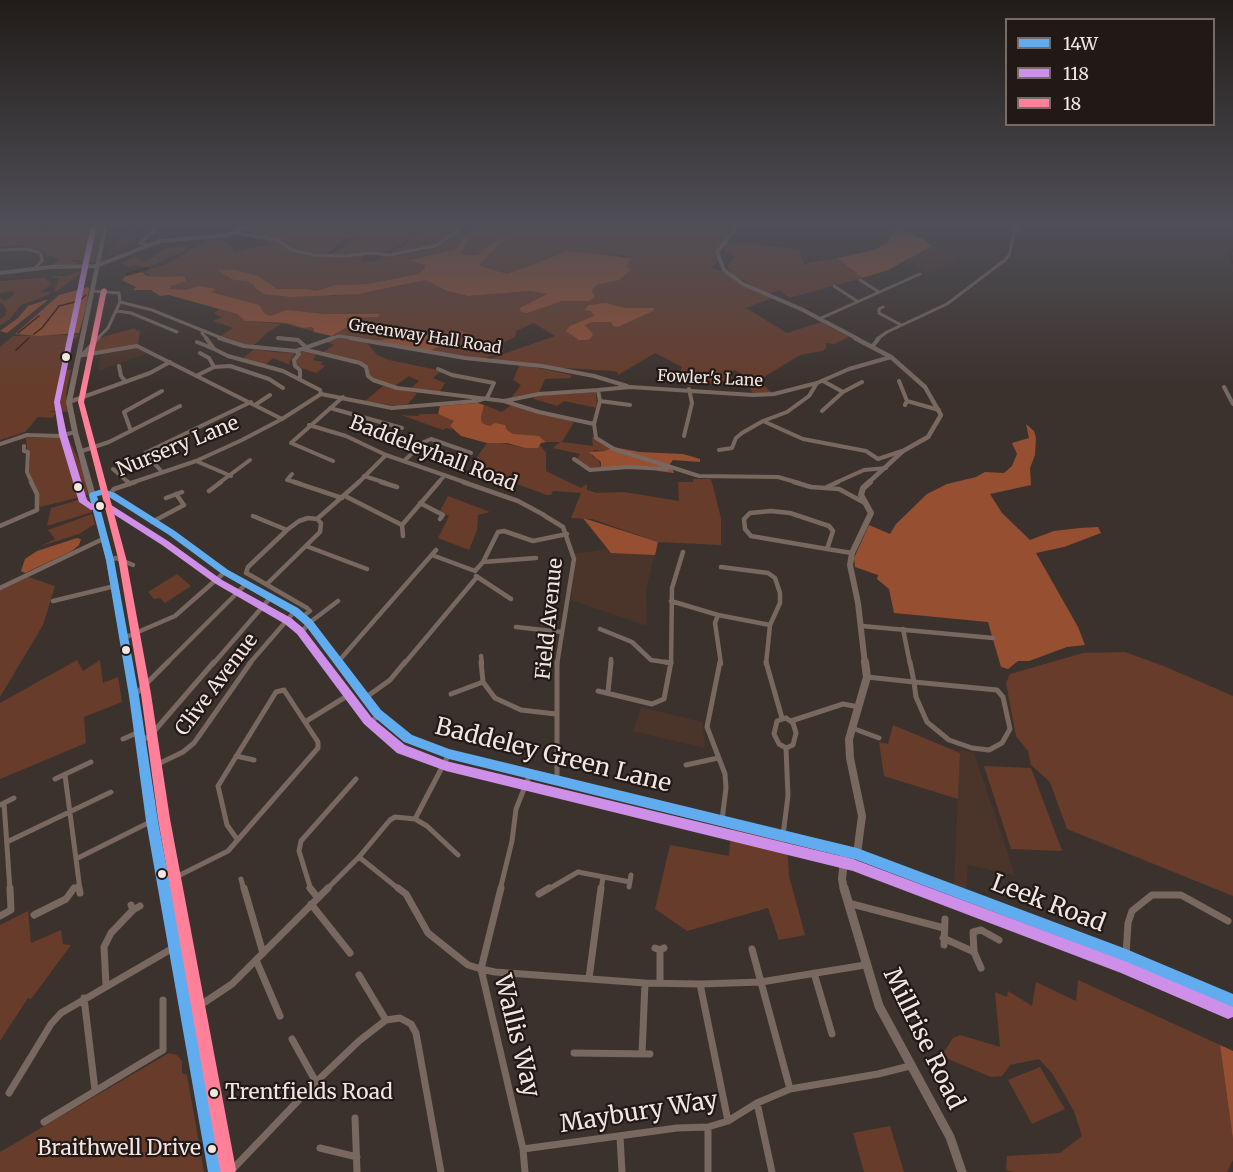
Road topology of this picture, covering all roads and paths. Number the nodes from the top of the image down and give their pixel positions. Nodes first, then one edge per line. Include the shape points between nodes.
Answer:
1 (94, 279) edge
2 (736, 279) edge
3 (909, 279) edge
4 (980, 279) edge
5 (860, 280) dead end
6 (834, 286) dead end
7 (92, 290) junction
8 (879, 292) junction
9 (857, 301) junction
10 (120, 302) junction
11 (883, 307) dead end
12 (117, 311) junction
13 (819, 319) junction
14 (901, 325) junction
15 (177, 332) dead end
16 (201, 332) junction
17 (280, 339) dead end
18 (197, 342) dead end
19 (872, 347) junction
20 (214, 349) junction
21 (305, 349) junction
22 (296, 351) junction
23 (200, 354) dead end
24 (80, 356) junction
25 (891, 357) junction
26 (170, 362) junction
27 (119, 366) dead end
28 (214, 367) junction
29 (438, 369) dead end
30 (198, 375) junction
31 (300, 379) junction
32 (823, 381) junction
33 (899, 381) dead end
34 (126, 382) junction
35 (862, 382) dead end
36 (816, 383) junction
37 (283, 386) dead end
38 (630, 387) junction
39 (1224, 387) dead end
40 (598, 390) junction
41 (689, 390) junction
42 (162, 391) dead end
43 (843, 392) junction
44 (321, 394) junction
45 (270, 395) dead end
46 (343, 397) junction
47 (487, 398) junction
48 (504, 401) junction
49 (600, 401) junction
50 (69, 402) junction
51 (253, 403) junction
52 (1233, 404) edge
53 (630, 405) dead end
54 (180, 406) dead end
55 (330, 408) junction
56 (939, 410) junction
57 (822, 411) dead end
58 (282, 419) junction
59 (763, 421) junction
60 (594, 424) junction
61 (309, 425) junction
62 (402, 428) dead end
63 (131, 431) junction
64 (75, 432) junction
65 (684, 436) dead end
66 (0, 444) edge
67 (24, 446) dead end
68 (719, 450) dead end
69 (82, 451) junction
70 (903, 451) junction
71 (471, 453) dead end
72 (386, 454) junction
73 (574, 459) dead end
74 (250, 460) dead end
75 (196, 461) junction
76 (333, 461) dead end
77 (404, 461) junction
78 (886, 468) junction
79 (113, 470) dead end
80 (675, 470) junction
81 (162, 472) junction
82 (292, 474) dead end
83 (445, 475) junction
84 (231, 476) junction
85 (364, 476) junction
86 (130, 484) junction
87 (397, 487) dead end
88 (827, 487) junction
89 (209, 491) dead end
90 (182, 492) dead end
91 (109, 494) junction
92 (176, 494) junction
93 (94, 497) junction
94 (343, 497) junction
95 (166, 498) dead end
96 (420, 502) junction
97 (863, 502) junction
98 (253, 516) dead end
99 (317, 519) junction
100 (440, 519) dead end
101 (152, 522) junction
102 (402, 525) junction
103 (0, 526) edge
104 (287, 530) junction
105 (567, 534) junction
106 (403, 536) dead end
107 (105, 538) junction
108 (306, 546) junction
109 (827, 549) junction
110 (682, 552) dead end
111 (852, 553) junction
112 (536, 558) dead end
113 (110, 560) junction
114 (483, 562) junction
115 (133, 565) dead end
116 (721, 567) dead end
117 (367, 569) dead end
118 (225, 572) junction
119 (476, 574) junction
120 (247, 580) junction
121 (267, 584) junction
122 (115, 586) junction
123 (0, 588) edge
124 (272, 596) junction
125 (57, 599) dead end
126 (511, 599) dead end
127 (338, 601) dead end
128 (671, 601) junction
129 (295, 611) junction
130 (718, 615) junction
131 (305, 620) junction
132 (770, 625) junction
133 (862, 626) junction
134 (516, 627) dead end
135 (903, 629) junction
136 (561, 632) junction
137 (603, 632) dead end
138 (123, 638) junction
139 (993, 638) dead end
140 (481, 656) dead end
141 (611, 659) dead end
142 (337, 663) junction
143 (671, 663) junction
144 (867, 677) junction
145 (483, 682) junction
146 (914, 682) junction
147 (598, 690) dead end
148 (608, 692) junction
149 (452, 694) dead end
150 (134, 696) junction
151 (347, 696) junction
152 (364, 698) junction
153 (859, 707) junction
154 (556, 714) junction
155 (379, 716) junction
156 (782, 718) junction
157 (791, 721) junction
158 (305, 722) junction
159 (852, 728) junction
160 (143, 736) junction
161 (879, 738) dead end
162 (123, 739) dead end
163 (786, 748) junction
164 (449, 754) junction
165 (236, 756) junction
166 (718, 758) junction
167 (254, 760) dead end
168 (91, 762) dead end
169 (686, 765) dead end
170 (154, 766) junction
171 (530, 774) junction
172 (64, 775) junction
173 (55, 779) dead end
174 (356, 779) dead end
175 (557, 780) junction
176 (111, 792) dead end
177 (14, 798) dead end
178 (2, 804) edge
179 (69, 812) junction
180 (415, 819) junction
181 (722, 820) junction
182 (152, 821) junction
183 (783, 835) junction
184 (237, 839) junction
185 (7, 842) junction
186 (845, 851) junction
187 (857, 854) junction
188 (458, 855) dead end
189 (8, 856) junction
190 (359, 857) junction
191 (76, 859) junction
192 (0, 860) edge
193 (603, 877) junction
194 (174, 878) junction
195 (241, 879) dead end
196 (630, 881) dead end
197 (539, 894) dead end
198 (318, 898) junction
199 (846, 902) junction
200 (312, 904) junction
201 (135, 907) dead end
202 (180, 911) junction
203 (34, 915) dead end
204 (0, 916) edge
205 (169, 916) junction
206 (945, 919) dead end
207 (1228, 921) dead end
208 (944, 928) junction
209 (999, 940) dead end
210 (175, 947) junction
211 (660, 949) dead end
212 (756, 952) dead end
213 (974, 952) junction
214 (263, 953) junction
215 (350, 953) dead end
216 (1126, 956) junction
217 (256, 960) junction
218 (865, 965) junction
219 (981, 968) dead end
220 (481, 969) junction
221 (814, 973) junction
222 (359, 975) dead end
223 (589, 978) junction
224 (761, 982) junction
225 (645, 983) junction
226 (660, 983) junction
227 (700, 984) junction
228 (106, 985) junction
229 (84, 998) junction
230 (163, 1000) dead end
231 (1233, 1001) edge
232 (197, 1009) junction
233 (187, 1014) junction
234 (280, 1016) dead end
235 (386, 1020) junction
236 (832, 1034) dead end
237 (292, 1039) dead end
238 (574, 1053) dead end
239 (910, 1065) junction
240 (316, 1082) junction
241 (790, 1089) junction
242 (95, 1090) junction
243 (9, 1093) dead end
244 (757, 1103) junction
245 (355, 1118) dead end
246 (728, 1121) junction
247 (44, 1122) dead end
248 (708, 1127) junction
249 (620, 1137) junction
250 (320, 1148) dead end
251 (523, 1149) junction
252 (357, 1157) junction
253 (216, 1172) edge
254 (229, 1172) edge
255 (357, 1172) edge
256 (441, 1172) edge
257 (525, 1172) edge
258 (622, 1172) edge
259 (708, 1172) edge
260 (772, 1172) edge
261 (962, 1172) edge

1 - 7 highway
2 - 13 street
3 - 8 street
4 - 14 street via 947,304
5 - 8 street
6 - 9 street
7 - 10 street, Greenway Hall Road via 119,292
7 - 24 highway
8 - 9 street
9 - 13 street
10 - 12 street
10 - 16 street, Greenway Hall Road via 152,310
11 - 14 street via 879,313
12 - 15 street
12 - 24 street via 108,328
13 - 19 street
14 - 19 street via 880,336
16 - 20 street
16 - 22 street, Greenway Hall Road via 244,346
17 - 21 street via 298,340
18 - 20 street
19 - 25 street
20 - 31 street
21 - 22 street, Greenway Hall Road
21 - 38 street, Greenway Hall Road via 337,336 542,366
21 - 47 street via 360,363 373,380 397,388
22 - 31 street via 299,354 294,360
23 - 28 street via 209,358
24 - 26 street via 137,346
24 - 50 highway
25 - 32 street, Fowler's Lane
25 - 56 street via 925,387
26 - 30 street
26 - 34 street
27 - 34 street
28 - 30 street
28 - 37 street via 237,367
29 - 47 street via 493,381
30 - 51 street
31 - 44 street
32 - 36 street, Fowler's Lane
32 - 43 street
33 - 56 street via 906,403
34 - 50 street
35 - 43 street
36 - 41 street, Fowler's Lane via 765,396
36 - 59 street via 816,388 788,412
38 - 40 street
38 - 41 street, Fowler's Lane
39 - 52 street
40 - 48 street
40 - 49 street
41 - 65 street via 692,403
42 - 63 street via 124,412
43 - 57 street
44 - 46 street
44 - 58 street, Nursery Lane
45 - 51 street
46 - 47 street via 392,408
46 - 55 street
47 - 48 street
48 - 60 street
49 - 53 street
49 - 60 street
50 - 64 highway
51 - 58 street
51 - 81 street via 148,450 146,455
54 - 63 street
55 - 61 street
55 - 62 street
56 - 70 street via 940,420 933,432
58 - 75 street, Nursery Lane
59 - 68 street via 736,438 732,448
59 - 70 street via 803,439 866,451 879,459
60 - 80 street via 596,438 603,444
61 - 72 street, Baddeleyhall Road
61 - 76 street via 291,443
63 - 69 street
64 - 66 street via 60,436 27,435
64 - 69 highway
67 - 103 street via 28,454 27,472 37,494 37,510
69 - 93 highway
70 - 78 street
71 - 77 street via 431,439
72 - 77 street, Baddeleyhall Road
72 - 85 street
73 - 80 street via 590,470
74 - 84 street
75 - 81 street, Nursery Lane
75 - 84 street
77 - 83 street, Baddeleyhall Road
78 - 88 street via 864,470
78 - 97 street via 863,488
79 - 86 street
80 - 88 street via 706,477 778,477 811,487
81 - 86 street, Nursery Lane
82 - 94 street via 287,480
83 - 96 street
83 - 105 street, Baddeleyhall Road via 518,501 563,527
84 - 89 street
85 - 87 street
85 - 94 street
86 - 91 street, Nursery Lane
88 - 97 street
90 - 92 street
91 - 93 main road
91 - 101 main road, Baddeley Green Lane
92 - 95 street
92 - 101 street via 184,505
93 - 107 highway
94 - 99 street
94 - 102 street
96 - 100 street via 443,515
96 - 102 street
97 - 111 street via 871,513
98 - 104 street
99 - 104 street via 299,521
99 - 108 street via 322,529
101 - 118 main road, Baddeley Green Lane
102 - 106 street
104 - 120 street via 248,567
105 - 114 street via 533,541 502,530 495,535
105 - 136 street, Field Avenue via 573,570
107 - 113 highway
107 - 123 street
108 - 117 street
108 - 121 street
109 - 109 street via 833,531 818,521 771,511 750,513 744,519 751,536
109 - 111 street
110 - 128 street
111 - 133 street via 850,565
112 - 114 street
113 - 115 street via 116,558
113 - 122 highway
114 - 119 street
116 - 132 street via 768,573 775,578 780,603
118 - 120 main road, Baddeley Green Lane
118 - 138 street via 175,616
119 - 126 street
119 - 142 street via 434,552
119 - 152 street via 390,680
120 - 121 street, Baddeley Green Lane
120 - 124 main road, Baddeley Green Lane
120 - 150 street
121 - 131 street, Baddeley Green Lane via 307,608 310,611
122 - 125 street
122 - 138 highway
124 - 129 main road, Baddeley Green Lane
124 - 160 street
127 - 131 street
128 - 130 street
128 - 143 street
129 - 131 main road, Baddeley Green Lane
129 - 170 street, Clive Avenue via 249,664 194,743
130 - 132 street
130 - 166 street via 715,623 721,666 707,727
131 - 142 main road, Baddeley Green Lane
131 - 151 street via 302,633
132 - 156 street via 766,665
133 - 135 street
133 - 144 street
134 - 136 street
135 - 139 street
135 - 146 street
136 - 154 street, Field Avenue
137 - 143 street via 632,642 651,660
138 - 150 highway
140 - 145 street via 485,663
141 - 148 street
142 - 152 main road, Baddeley Green Lane
143 - 148 street via 662,702 652,704
144 - 146 street
144 - 153 street
145 - 149 street
145 - 154 street via 495,698 509,706
146 - 146 street via 915,697 927,722 949,740 989,750 1008,735 1009,721 1001,693
147 - 148 street
150 - 160 highway
151 - 155 street via 368,723
151 - 158 street
152 - 155 main road, Baddeley Green Lane
153 - 157 street via 843,704
153 - 159 street
154 - 175 street, Field Avenue
155 - 164 main road, Baddeley Green Lane via 408,739
156 - 157 street
156 - 163 street via 775,724 774,734 778,744
157 - 163 street via 796,739
158 - 165 street via 284,690 279,690
158 - 184 street via 318,748
159 - 161 street
159 - 187 street via 849,752 862,816
160 - 162 street
160 - 170 street
160 - 182 highway
163 - 183 street via 788,796
164 - 171 main road, Baddeley Green Lane
164 - 180 street
165 - 167 street
165 - 184 street via 218,786 227,825
166 - 169 street
166 - 181 street via 726,788
168 - 172 street
170 - 194 street
171 - 175 main road, Baddeley Green Lane
171 - 220 street via 516,809
172 - 173 street
172 - 179 street
174 - 198 street via 301,841 299,851 309,887
175 - 181 main road, Baddeley Green Lane
176 - 179 street
177 - 178 street
178 - 185 street
179 - 185 street
179 - 191 street
180 - 188 street
180 - 190 street via 390,820
181 - 183 main road, Baddeley Green Lane
182 - 191 street
182 - 205 highway
183 - 186 main road, Baddeley Green Lane
184 - 194 street via 228,851
185 - 189 street
186 - 187 main road, Leek Road
186 - 199 street, Millrise Road via 842,879
187 - 216 main road, Leek Road
189 - 192 street
189 - 204 street via 11,910
190 - 198 street
190 - 220 street, Wallis Way via 406,894 428,933 468,965
191 - 203 street via 79,889 72,889 66,899
193 - 196 street
193 - 197 street via 578,872
193 - 223 street
194 - 202 street
195 - 214 street
198 - 200 street
199 - 208 street
199 - 218 street, Millrise Road
200 - 214 street
200 - 215 street
201 - 228 street via 111,933 104,947
202 - 205 street
202 - 232 street
205 - 210 highway
206 - 208 street
207 - 216 street via 1181,895 1152,895 1132,911
208 - 213 street via 943,941
209 - 213 street via 981,930 973,932
210 - 228 street
210 - 233 highway
211 - 226 street
212 - 224 street
213 - 219 street
214 - 217 street
216 - 231 main road, Leek Road
217 - 232 street via 232,984
217 - 234 street
218 - 221 street
218 - 239 street, Millrise Road via 879,1006
220 - 223 street
220 - 251 street, Wallis Way
221 - 224 street
221 - 236 street
222 - 235 street
223 - 225 street
224 - 227 street
224 - 241 street
225 - 226 street
225 - 238 street via 646,1054
226 - 227 street
227 - 246 street
228 - 229 street
229 - 242 street
229 - 243 street via 51,1024
230 - 242 street via 163,1050
232 - 233 street
232 - 254 street
233 - 253 highway
235 - 240 street
235 - 256 street via 400,1018 416,1033
237 - 240 street
239 - 241 street, Maybury Way
239 - 261 street, Millrise Road via 950,1137
240 - 254 street
241 - 244 street, Maybury Way
242 - 247 street
244 - 246 street, Maybury Way
244 - 260 street
245 - 252 street
246 - 248 street, Maybury Way
248 - 249 street, Maybury Way
248 - 259 street
249 - 251 street, Maybury Way
249 - 258 street
250 - 252 street
251 - 257 street, Wallis Way
252 - 255 street

